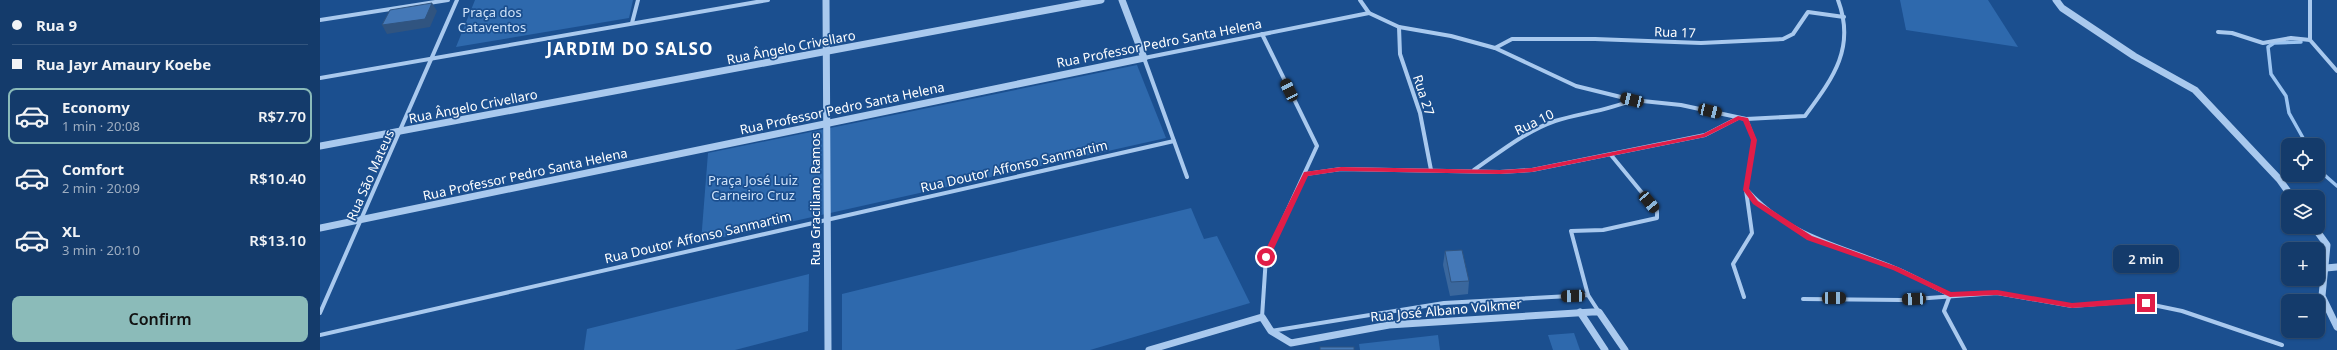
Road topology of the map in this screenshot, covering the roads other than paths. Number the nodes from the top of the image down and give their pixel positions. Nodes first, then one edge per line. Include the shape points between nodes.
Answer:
1 (448, 0) edge
2 (457, 0) edge
3 (638, 0) edge
4 (768, 0) edge
5 (826, 0) edge
6 (1101, 0) edge
7 (1122, 0) edge
8 (1360, 0) edge
9 (1838, 0) edge
10 (2056, 0) edge
11 (2310, 0) edge
12 (761, 1) edge
13 (1369, 13) junction
14 (1844, 17) junction
15 (320, 20) edge
16 (632, 23) junction
17 (1399, 27) junction
18 (2218, 32) dead end
19 (1262, 34) junction
20 (2310, 40) junction
21 (1495, 48) junction
22 (826, 52) junction
23 (1144, 58) junction
24 (431, 60) junction
25 (2337, 71) edge
26 (320, 78) edge
27 (1632, 100) junction
28 (1738, 118) junction
29 (1746, 119) junction
30 (826, 123) junction
31 (400, 132) junction
32 (1174, 141) junction
33 (320, 146) edge
34 (1611, 155) junction
35 (1431, 170) junction
36 (1474, 170) junction
37 (1306, 174) junction
38 (1187, 177) dead end
39 (1746, 190) junction
40 (2287, 190) edge
41 (827, 219) junction
42 (361, 220) junction
43 (320, 228) edge
44 (2319, 234) edge
45 (2337, 267) edge
46 (2326, 268) junction
47 (1588, 295) junction
48 (1950, 295) junction
49 (1744, 297) dead end
50 (1803, 299) dead end
51 (1580, 312) junction
52 (1599, 312) junction
53 (320, 313) edge
54 (1262, 317) junction
55 (2337, 327) edge
56 (1271, 331) junction
57 (320, 335) edge
58 (2282, 345) dead end
59 (828, 350) edge
60 (1148, 350) edge
61 (1605, 350) edge
62 (1625, 350) edge
63 (1965, 350) edge

1 - 15 street
2 - 24 street, Rua São Mateus
3 - 16 street
4 - 12 street
5 - 22 street, Rua Graciliano Ramos
6 - 22 street, Rua Ângelo Crivellaro
7 - 23 street
8 - 13 street
9 - 14 street
10 - 40 street via 2062,8 2134,56 2195,90
11 - 20 street
12 - 16 street
13 - 17 street
13 - 19 street, Rua Professor Pedro Santa Helena
14 - 21 street, Rua 17 via 1808,12 1793,34 1783,39 1701,43 1512,39
14 - 29 street via 1844,49 1806,116
16 - 24 street
17 - 21 street via 1451,36
17 - 35 street, Rua 27 via 1397,39 1400,59 1415,95
18 - 20 street via 2232,33 2263,43 2291,38
19 - 23 street, Rua Professor Pedro Santa Helena
19 - 37 street via 1317,146
20 - 25 street
21 - 27 street via 1576,86
22 - 30 street, Rua Graciliano Ramos
22 - 31 street, Rua Ângelo Crivellaro
23 - 30 street, Rua Professor Pedro Santa Helena
23 - 32 street
24 - 26 street
24 - 31 street, Rua São Mateus
27 - 28 street via 1681,105
27 - 36 street, Rua 10 via 1619,107 1553,122 1522,138
28 - 29 street
28 - 34 street via 1705,135
29 - 39 street via 1754,140
30 - 41 street, Rua Graciliano Ramos
30 - 42 street, Rua Professor Pedro Santa Helena
31 - 33 street, Rua Ângelo Crivellaro
31 - 42 street, Rua São Mateus
32 - 38 street
32 - 41 street, Rua Doutor Affonso Sanmartim
34 - 36 street via 1532,170
34 - 47 street via 1657,212 1657,218 1600,230 1571,231
35 - 36 street
35 - 37 street via 1341,169
37 - 54 street via 1266,257
39 - 48 street via 1756,202 1810,238 1895,268
39 - 49 street via 1752,233 1732,264
41 - 57 street, Rua Doutor Affonso Sanmartim
41 - 59 street, Rua Graciliano Ramos
42 - 43 street, Rua Professor Pedro Santa Helena
42 - 53 street, Rua São Mateus
44 - 46 street via 2327,245
45 - 46 street
46 - 55 street via 2322,296
47 - 52 street
47 - 56 street via 1444,303
48 - 50 street via 1901,300
48 - 58 street via 1997,293 2072,306 2134,301 2182,311
48 - 63 street via 1944,311
51 - 52 street, Rua José Albano Volkmer
51 - 56 street, Rua José Albano Volkmer via 1389,325 1291,343
51 - 61 street
52 - 62 street
54 - 56 street
54 - 60 street

